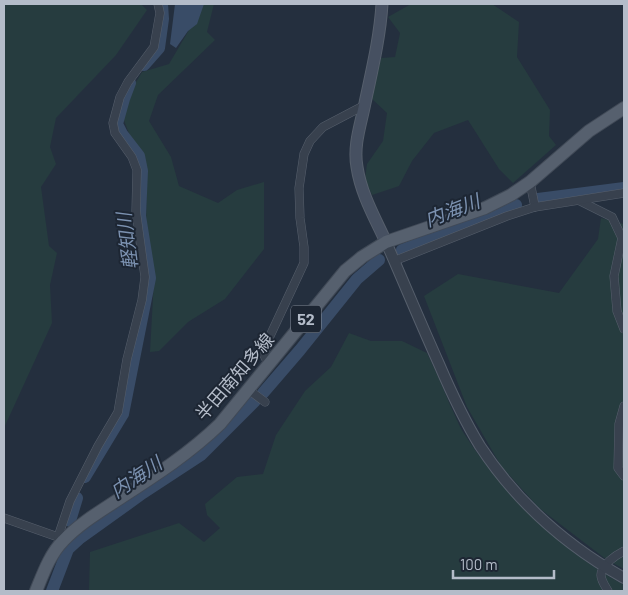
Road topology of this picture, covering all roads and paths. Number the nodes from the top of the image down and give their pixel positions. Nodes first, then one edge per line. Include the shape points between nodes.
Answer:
1 (158, 4) edge
2 (382, 4) edge
3 (365, 105) junction
4 (624, 108) edge
5 (530, 182) junction
6 (624, 193) edge
7 (580, 201) junction
8 (535, 207) junction
9 (386, 242) junction
10 (394, 261) junction
11 (624, 329) edge
12 (269, 366) junction
13 (249, 390) junction
14 (265, 402) dead end
15 (624, 406) edge
16 (624, 476) edge
17 (4, 518) edge
18 (60, 539) junction
19 (624, 551) edge
20 (605, 567) junction
21 (624, 578) edge
22 (36, 591) edge
23 (608, 591) edge

1 - 18 street via 160,13 154,47 120,97 114,123 115,133 137,170 136,212 145,277 142,300 118,412 70,500
2 - 3 main road
3 - 9 main road via 357,136 356,166 368,206
3 - 12 street via 323,127 310,141 304,154 299,188 304,263 269,338 264,356
4 - 5 main road, 半田南知多線 / 52 via 589,131
5 - 8 street
5 - 9 main road, 半田南知多線 / 52 via 485,208
6 - 7 street
7 - 8 street
7 - 11 street via 612,217 622,238 614,276 617,311
8 - 10 street
9 - 10 street
9 - 12 main road, 半田南知多線 / 52 via 345,271
10 - 20 street via 460,410 480,446 536,513 574,546
12 - 13 main road, 半田南知多線 / 52
13 - 14 street
13 - 18 main road, 半田南知多線 / 52 via 198,445
15 - 16 street via 619,424 618,468
17 - 18 street
18 - 22 main road, 半田南知多線 / 52
19 - 20 street
20 - 21 street
20 - 23 street via 601,576

